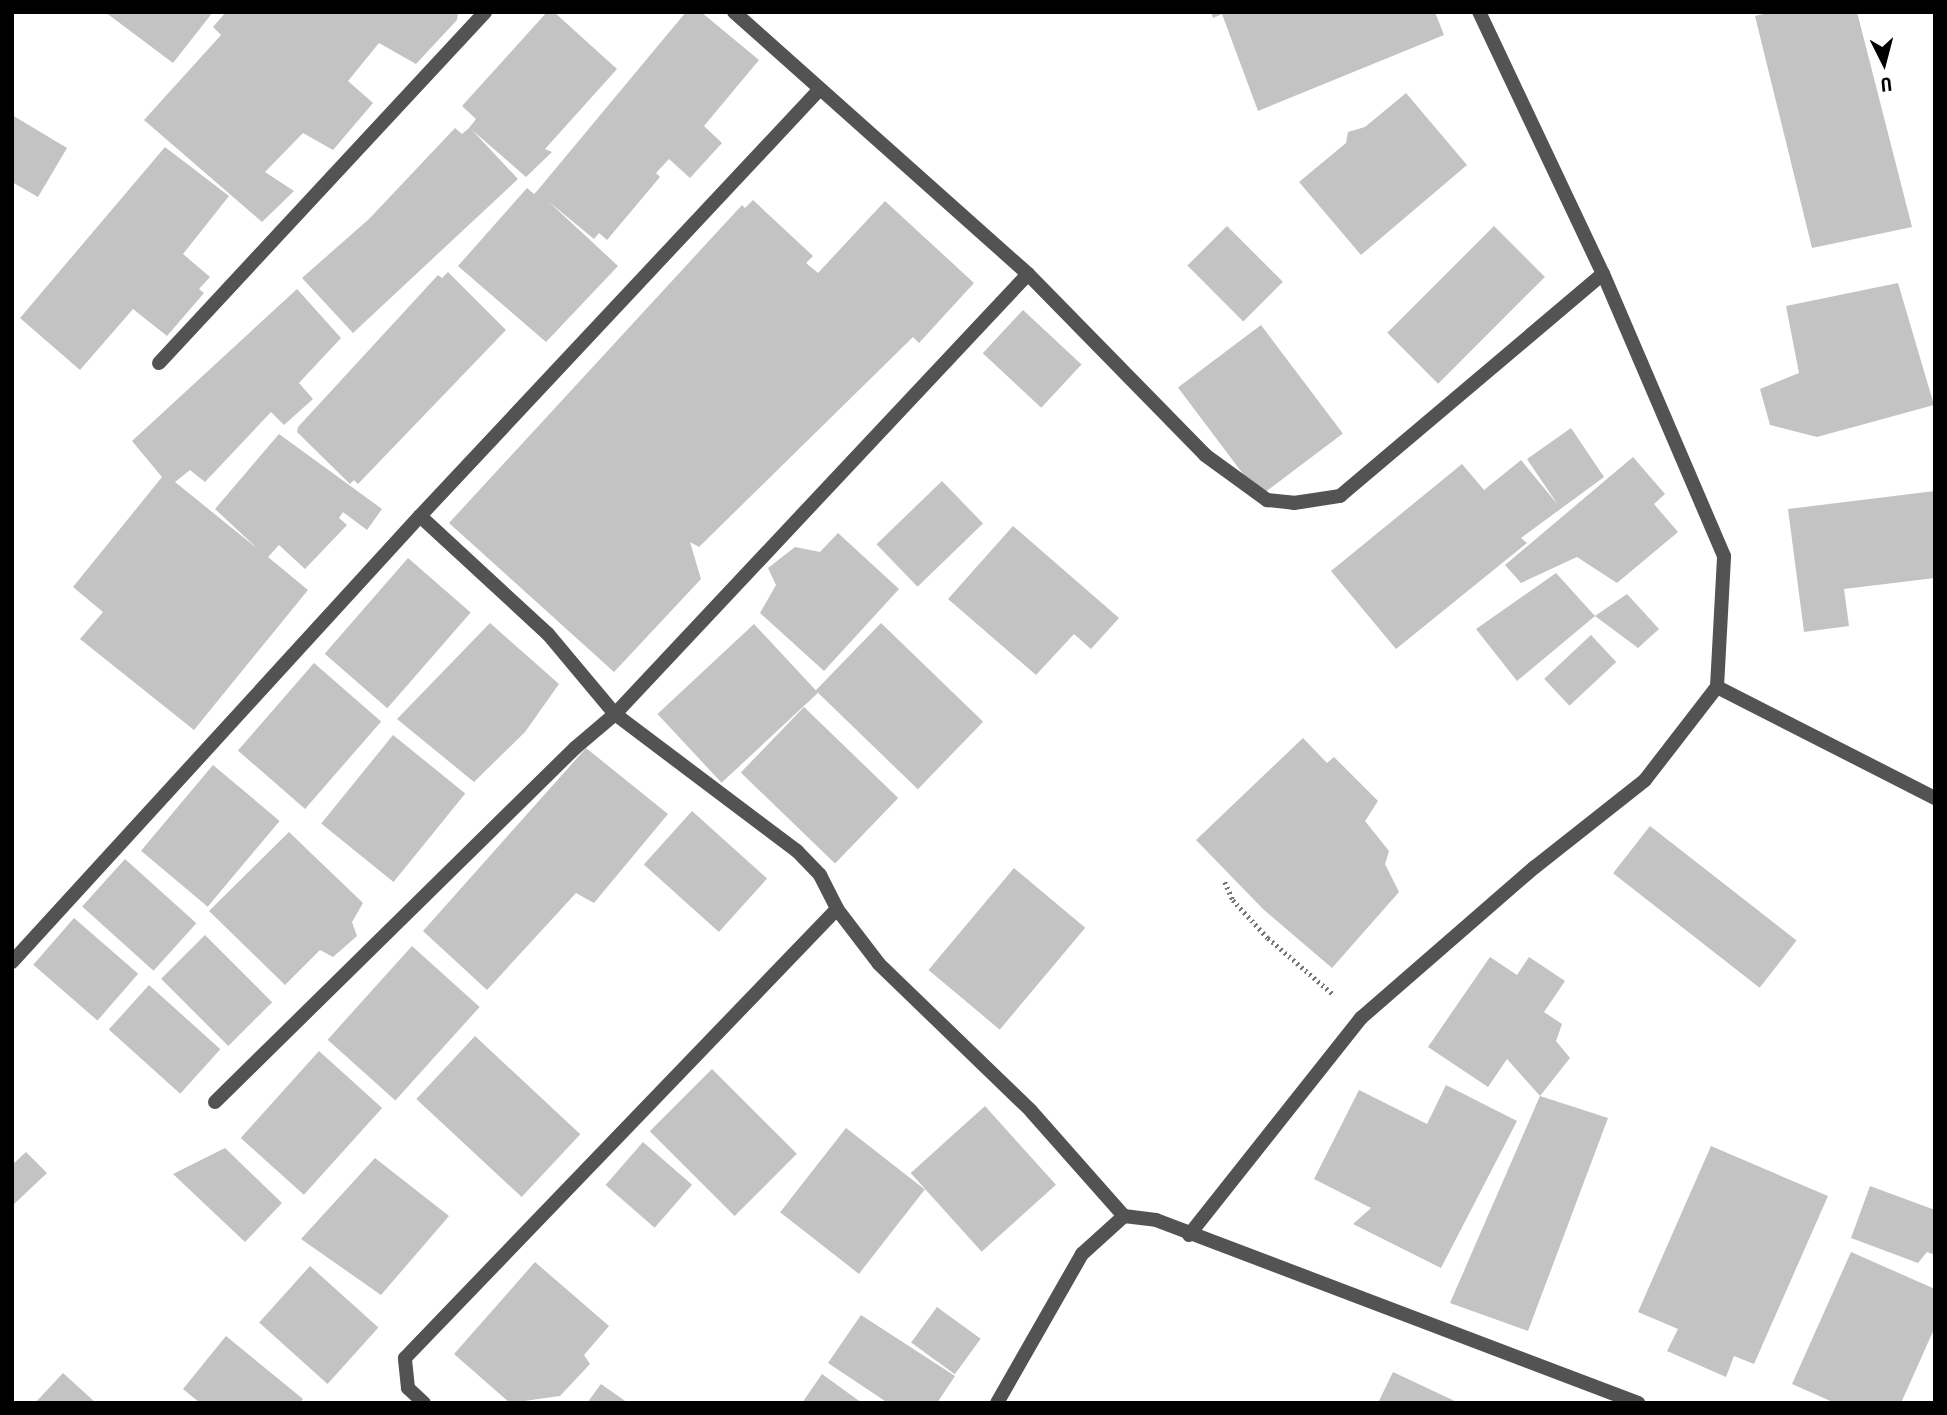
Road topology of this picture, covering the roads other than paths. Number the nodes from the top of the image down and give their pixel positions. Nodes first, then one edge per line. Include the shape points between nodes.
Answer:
1 (485, 12) edge
2 (734, 12) edge
3 (1479, 12) edge
4 (820, 89) junction
5 (1028, 274) junction
6 (1602, 274) junction
7 (159, 363) dead end
8 (421, 516) junction
9 (1717, 687) junction
10 (615, 714) junction
11 (1935, 798) edge
12 (837, 909) junction
13 (12, 962) edge
14 (215, 1102) dead end
15 (1124, 1216) junction
16 (1189, 1235) junction
17 (424, 1403) edge
18 (997, 1403) edge
19 (1638, 1403) edge

1 - 7 street
2 - 4 street
3 - 6 street
4 - 5 street
4 - 8 street
5 - 6 street via 1205,455 1267,500 1294,503 1340,496
5 - 10 street
6 - 9 street via 1724,556 1725,611
8 - 10 street via 548,634
8 - 13 street
9 - 11 street
9 - 16 street via 1645,780 1535,867 1361,1018
10 - 12 street via 797,851 820,875
10 - 14 street
12 - 15 street via 879,964 1031,1111
12 - 17 street via 405,1358 408,1388
15 - 16 street via 1156,1220
15 - 18 street via 1082,1254
16 - 19 street

